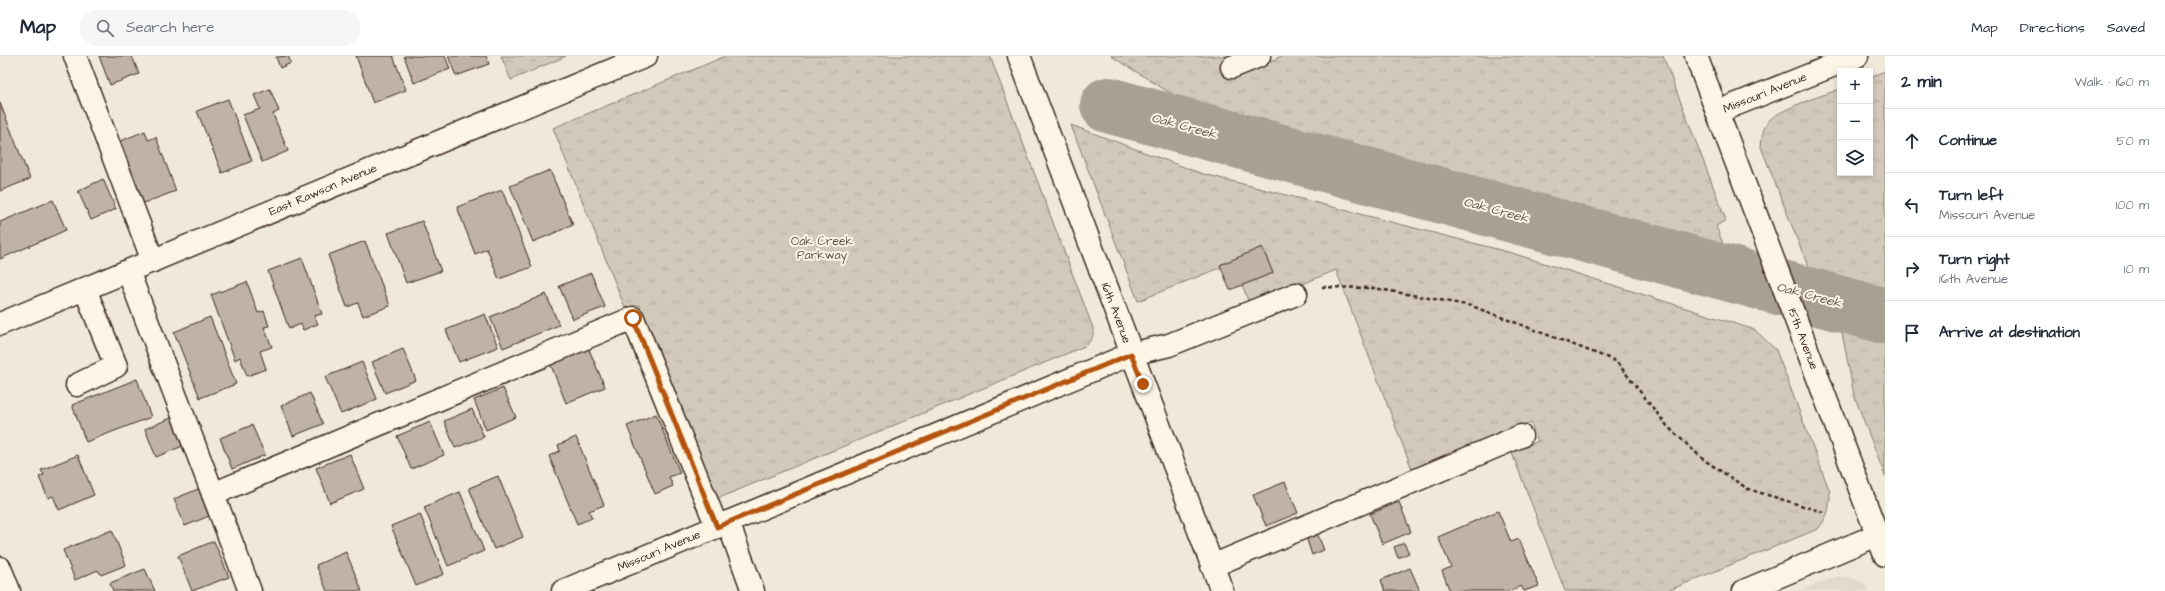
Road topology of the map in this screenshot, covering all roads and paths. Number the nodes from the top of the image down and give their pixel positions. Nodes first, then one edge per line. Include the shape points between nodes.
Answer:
1 (74, 56) edge
2 (646, 56) edge
3 (1019, 56) edge
4 (1259, 56) edge
5 (1696, 56) edge
6 (1857, 56) edge
7 (1232, 67) dead end
8 (1717, 112) junction
9 (153, 261) junction
10 (128, 271) junction
11 (85, 289) junction
12 (1296, 294) joint
13 (0, 324) edge
14 (1131, 354) junction
15 (77, 385) dead end
16 (1521, 436) dead end
17 (213, 494) junction
18 (1823, 512) dead end
19 (722, 525) junction
20 (1881, 545) edge
21 (1212, 566) junction
22 (0, 568) edge
23 (9, 591) edge
24 (250, 591) edge
25 (563, 591) edge
26 (753, 591) edge
27 (1222, 591) edge
28 (1744, 591) edge

1 - 9 street
2 - 9 street, East Rawson Avenue
3 - 14 street, 16th Avenue
4 - 7 street
5 - 8 street, 15th Avenue
6 - 8 street, Missouri Avenue
8 - 20 street, 15th Avenue
9 - 10 street, East Rawson Avenue
10 - 11 street, East Rawson Avenue
10 - 17 street
11 - 13 street, East Rawson Avenue
11 - 15 street via 116,366
12 - 14 street, Missouri Avenue via 1169,345
12 - 18 path via 1328,286 1374,288 1472,306 1616,361 1668,427 1704,460 1748,489
14 - 19 street, Missouri Avenue
14 - 21 street, 16th Avenue
16 - 21 street
17 - 19 street via 633,318
17 - 24 street
19 - 25 street, Missouri Avenue
19 - 26 street
20 - 28 street
21 - 27 street, 16th Avenue
22 - 23 street

